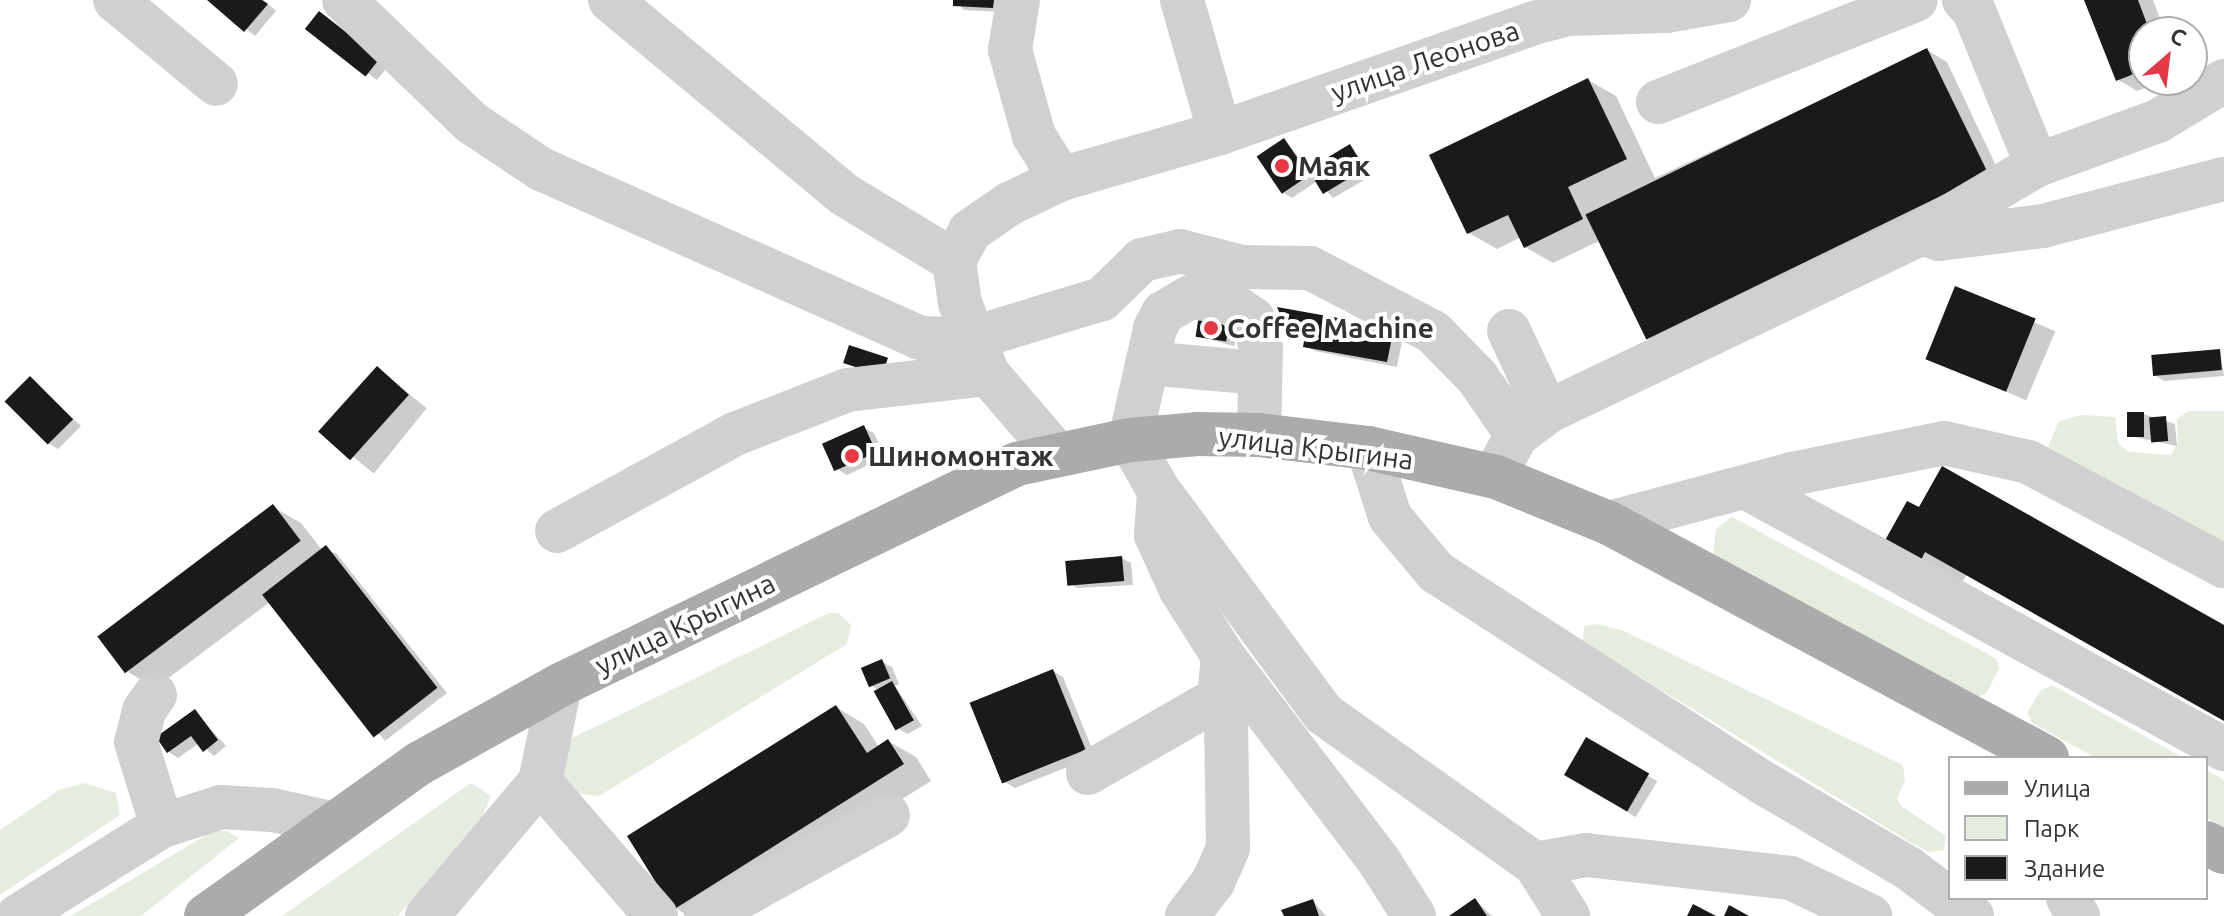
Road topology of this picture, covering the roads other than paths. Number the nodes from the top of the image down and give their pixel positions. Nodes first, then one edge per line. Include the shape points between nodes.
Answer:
1 (115, 0) edge
2 (344, 0) edge
3 (610, 0) edge
4 (1018, 0) edge
5 (1182, 0) edge
6 (1729, 0) edge
7 (1916, 0) edge
8 (1964, 0) edge
9 (378, 18) edge
10 (2224, 81) edge
11 (216, 84) dead end
12 (1658, 102) dead end
13 (1220, 133) junction
14 (2037, 165) junction
15 (1061, 179) junction
16 (2224, 179) edge
17 (1922, 233) junction
18 (954, 261) junction
19 (1509, 331) dead end
20 (979, 356) junction
21 (1147, 363) junction
22 (1260, 373) junction
23 (1532, 423) junction
24 (1259, 435) junction
25 (1130, 440) junction
26 (1368, 448) junction
27 (1056, 453) junction
28 (1496, 477) junction
29 (1747, 488) junction
30 (1159, 491) junction
31 (1609, 523) junction
32 (557, 531) dead end
33 (2224, 566) edge
34 (1221, 677) junction
35 (560, 685) junction
36 (155, 695) dead end
37 (2224, 749) edge
38 (2043, 756) edge
39 (1088, 773) dead end
40 (540, 782) junction
41 (888, 815) dead end
42 (331, 823) junction
43 (162, 826) junction
44 (1535, 864) junction
45 (1929, 865) edge
46 (1948, 888) edge
47 (1959, 900) edge
48 (226, 908) edge
49 (18, 916) edge
50 (427, 916) edge
51 (656, 916) edge
52 (706, 916) edge
53 (1187, 916) edge
54 (1414, 916) edge
55 (1568, 916) edge
56 (1870, 916) edge
57 (1972, 916) edge

1 - 11 street
2 - 9 street
3 - 18 street via 845,195
4 - 15 street via 1010,50 1034,136
5 - 13 street
6 - 13 street, улица Леонова via 1666,11 1567,14
7 - 12 street
8 - 14 street via 1974,11
9 - 20 street via 472,123 541,169 920,338
10 - 14 street via 2158,121
13 - 15 street, улица Леонова
14 - 17 street
15 - 18 street, улица Леонова via 1009,204 970,231
16 - 17 street via 2043,226 1939,239
17 - 23 street
18 - 20 street
19 - 23 street
20 - 23 street via 1102,299 1142,260 1180,251 1242,267 1310,268 1433,332
20 - 27 street
20 - 32 street via 847,390 735,434
21 - 22 street
21 - 22 street via 1163,313 1190,297 1230,303 1253,319 1259,332
21 - 25 street
22 - 24 street
23 - 28 street
24 - 25 main road, улица Крыгина
24 - 26 main road, улица Крыгина
25 - 27 main road, улица Крыгина
25 - 30 street
26 - 28 main road, улица Крыгина
26 - 45 street via 1390,517 1413,550 1447,581 1767,785
27 - 35 main road, улица Крыгина via 1017,464
28 - 31 main road, улица Крыгина
29 - 31 street
29 - 33 street via 1944,443 1989,449 2064,480
29 - 37 street
30 - 34 street via 1156,535
30 - 44 street via 1324,714
31 - 38 main road, улица Крыгина
34 - 39 street
34 - 53 street via 1228,848 1213,882
34 - 54 street via 1379,861
35 - 40 street
35 - 42 main road, улица Крыгина via 420,763
36 - 43 street via 144,711 136,742
40 - 50 street
40 - 51 street
41 - 52 street
42 - 43 street via 244,806 221,807
42 - 48 main road, улица Крыгина
43 - 49 street
44 - 55 street
44 - 56 street via 1586,855 1791,878
45 - 46 street
45 - 56 street
47 - 57 street

